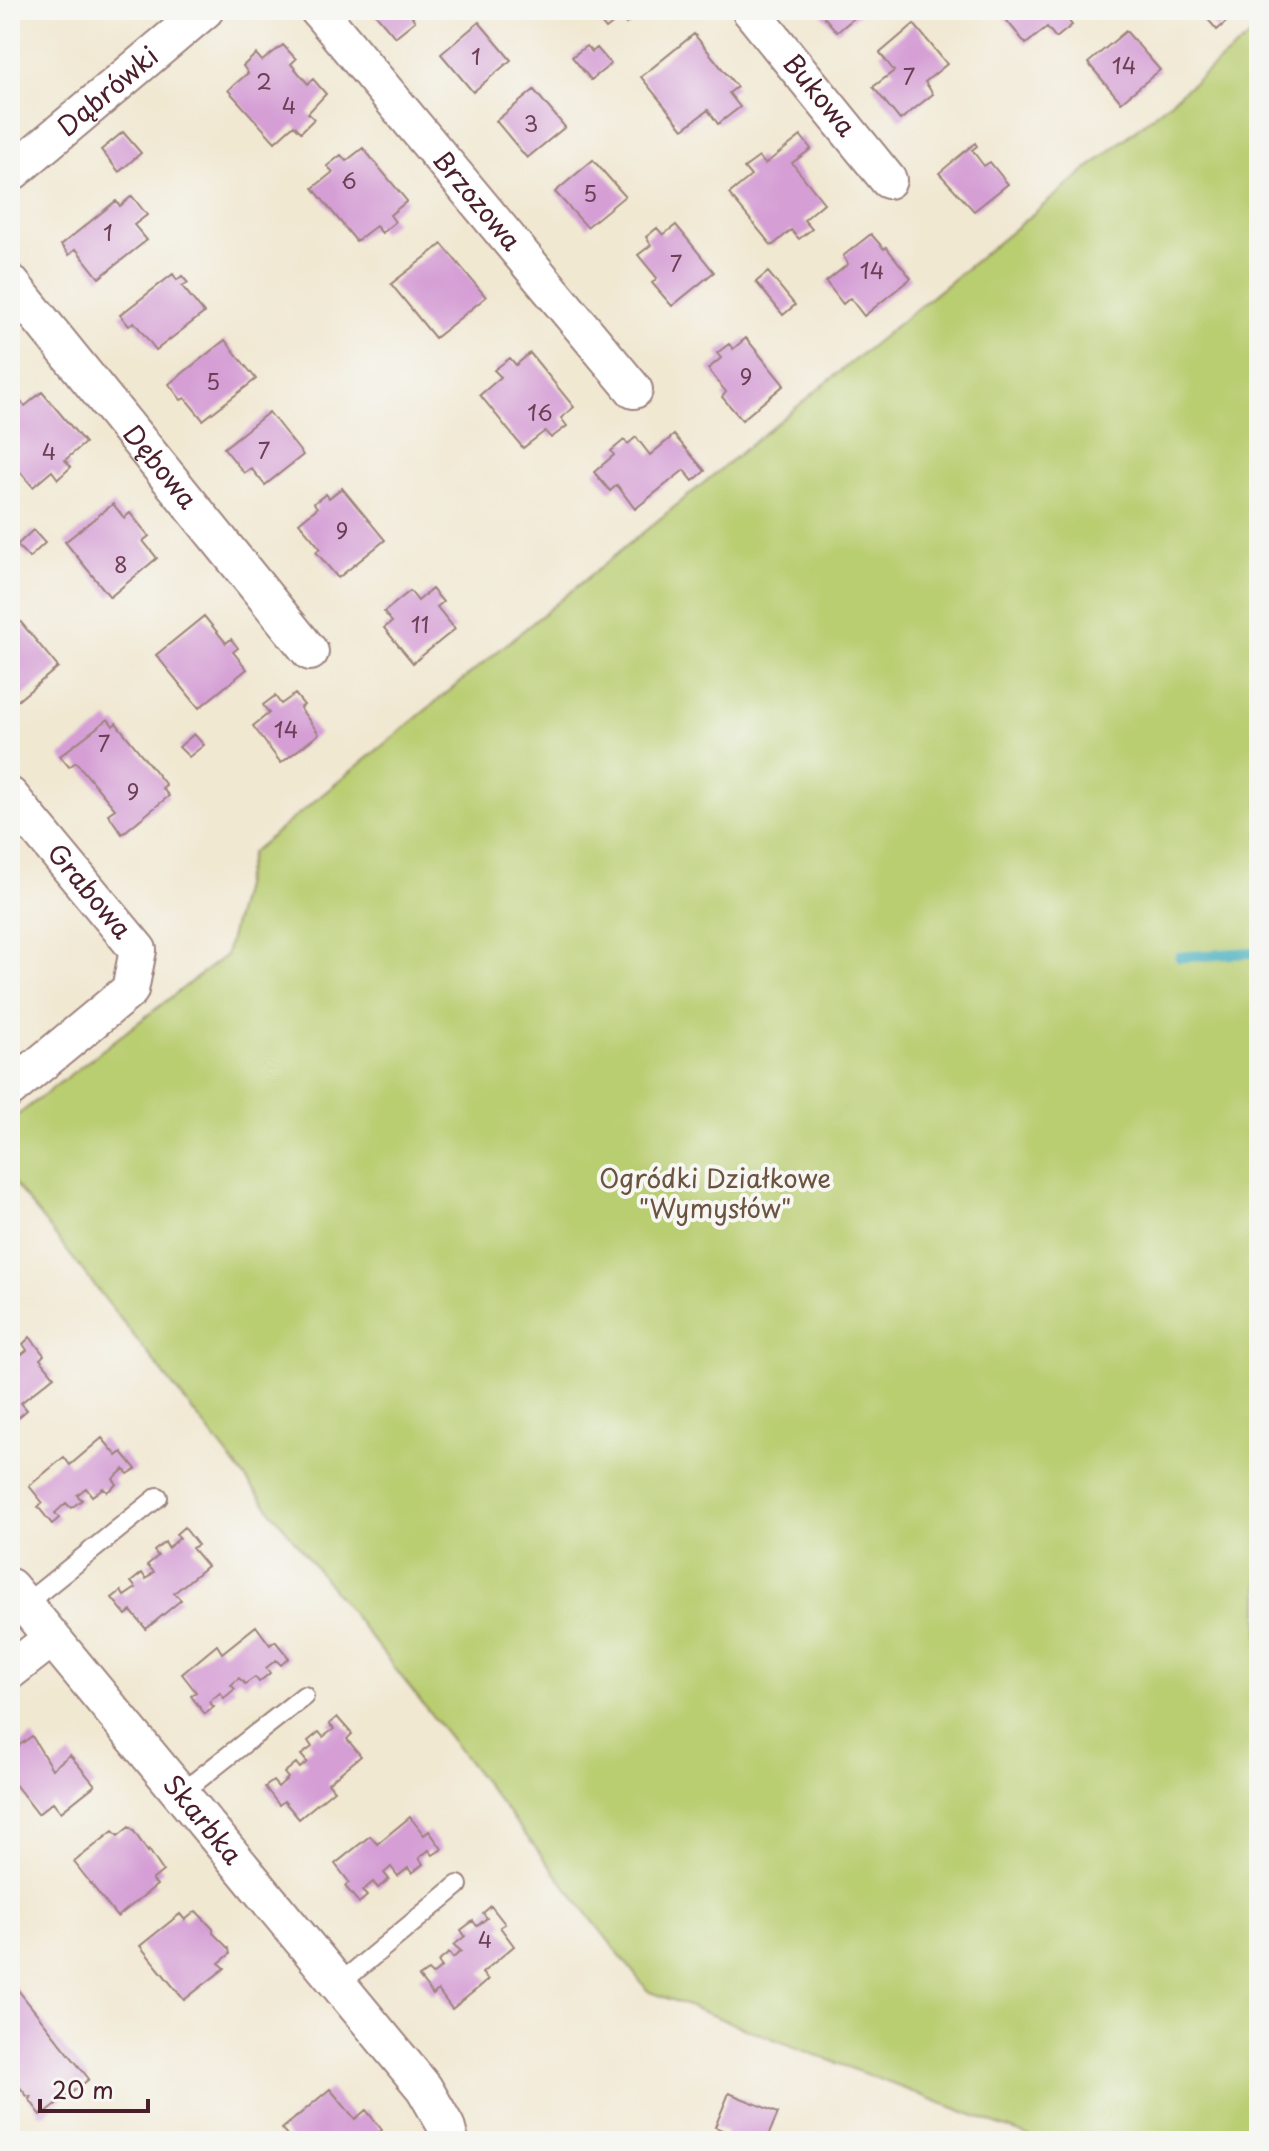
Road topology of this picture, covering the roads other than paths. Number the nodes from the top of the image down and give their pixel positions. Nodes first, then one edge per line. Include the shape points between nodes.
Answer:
1 (205, 10) edge
2 (318, 10) edge
3 (750, 10) edge
4 (10, 174) edge
5 (888, 180) dead end
6 (10, 282) edge
7 (634, 390) dead end
8 (310, 652) dead end
9 (10, 796) edge
10 (10, 1089) edge
11 (158, 1497) dead end
12 (17, 1596) edge
13 (51, 1639) junction
14 (10, 1671) edge
15 (304, 1696) dead end
16 (180, 1794) junction
17 (458, 1885) dead end
18 (338, 1985) junction
19 (450, 2141) edge

1 - 4 street, Dąbrówki
2 - 7 street, Brzozowa
3 - 5 street, Bukowa
6 - 8 street, Dębowa
9 - 10 street, Grabowa via 138,950 130,990
11 - 12 lane
12 - 13 street, Skarbka
13 - 14 street
13 - 16 street, Skarbka
15 - 16 lane
16 - 18 street, Skarbka
17 - 18 lane
18 - 19 street, Skarbka via 424,2088

